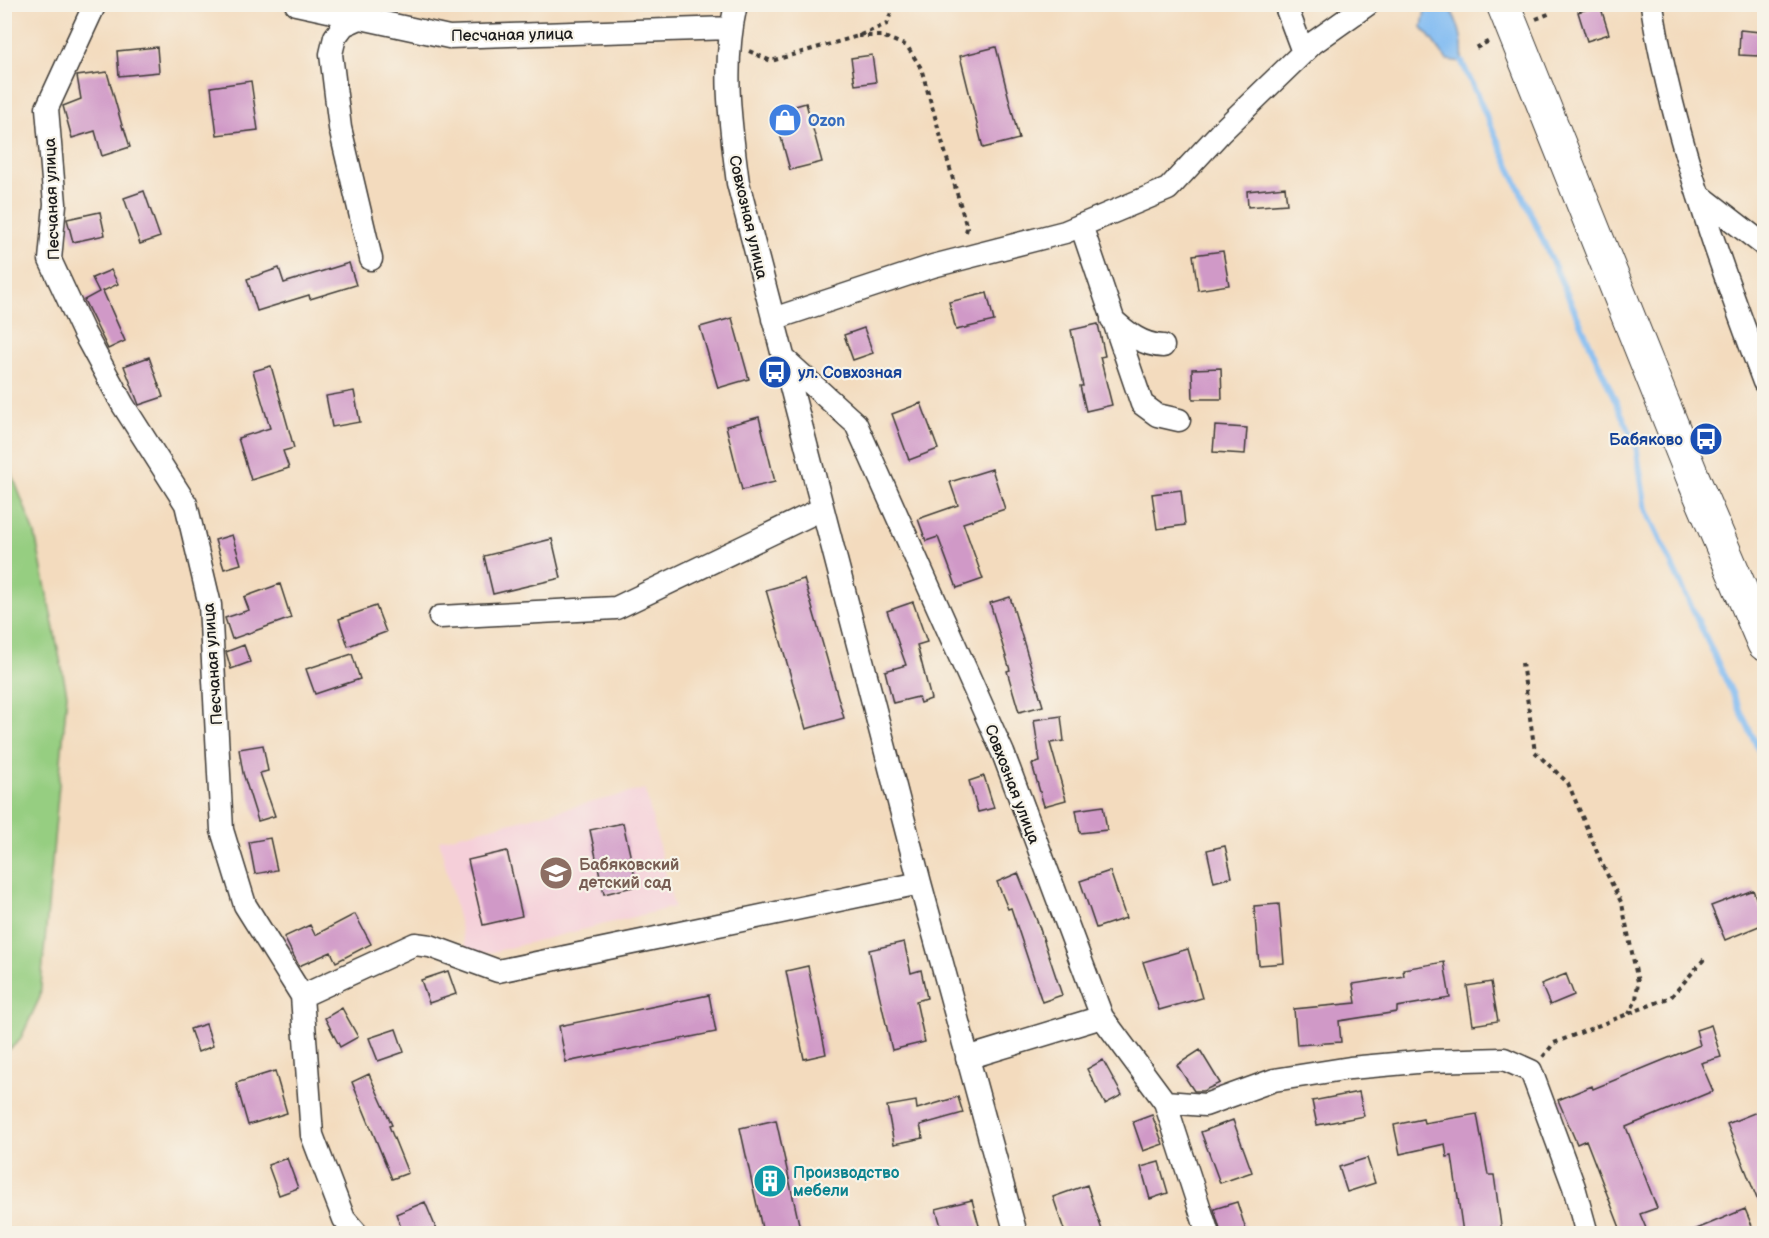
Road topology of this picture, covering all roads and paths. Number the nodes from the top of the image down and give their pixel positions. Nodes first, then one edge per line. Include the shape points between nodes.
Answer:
1 (95, 4) edge
2 (296, 4) edge
3 (736, 4) edge
4 (894, 4) edge
5 (1285, 4) edge
6 (1368, 4) edge
7 (1503, 4) edge
8 (1652, 4) edge
9 (360, 18) junction
10 (731, 28) junction
11 (858, 36) junction
12 (1303, 52) junction
13 (1698, 194) junction
14 (1081, 225) junction
15 (1764, 245) edge
16 (371, 259) dead end
17 (960, 259) junction
18 (773, 319) junction
19 (1112, 319) junction
20 (1164, 346) dead end
21 (782, 357) junction
22 (1764, 382) edge
23 (1179, 420) dead end
24 (822, 509) junction
25 (440, 617) dead end
26 (1764, 644) edge
27 (1522, 663) dead end
28 (920, 883) junction
29 (1706, 957) dead end
30 (302, 996) junction
31 (1629, 1014) junction
32 (1101, 1017) junction
33 (967, 1058) junction
34 (1531, 1071) junction
35 (1165, 1102) junction
36 (357, 1233) edge
37 (1016, 1233) edge
38 (1208, 1233) edge
39 (1587, 1233) edge

1 - 30 street, Песчаная улица via 47,108 55,204 51,260 123,405 186,504 210,605 222,830 245,905
2 - 9 street, Песчаная улица
3 - 10 street, Совхозная улица
4 - 11 path via 887,24
5 - 12 street
6 - 12 street
7 - 26 highway via 1693,478
8 - 13 street via 1685,155
9 - 10 street, Песчаная улица via 449,38
9 - 16 street via 344,25 335,37 332,54 340,128
10 - 11 path via 751,54 771,61
10 - 18 street, Совхозная улица via 727,98 738,183
11 - 17 path via 882,36 907,46 921,68 967,228
12 - 14 street via 1168,189
13 - 15 street
13 - 22 street
14 - 17 street
14 - 19 street
17 - 18 street
18 - 21 street, Совхозная улица
19 - 20 street via 1129,335
19 - 23 street via 1142,404 1158,415
21 - 24 street, Совхозная улица
21 - 32 street, Совхозная улица via 856,424 1003,753
24 - 25 street via 616,608
24 - 28 street, Совхозная улица
27 - 31 path via 1535,753 1568,783 1622,904 1638,982
28 - 30 street via 498,971 415,944
28 - 33 street, Совхозная улица
29 - 31 path via 1671,997
30 - 36 street, Песчаная улица via 312,1135 344,1219
31 - 34 path via 1554,1043
32 - 33 street
32 - 35 street, Совхозная улица
33 - 37 street, Совхозная улица
34 - 35 street via 1504,1059 1428,1061 1274,1080 1205,1105
34 - 39 street
35 - 38 street, Совхозная улица

